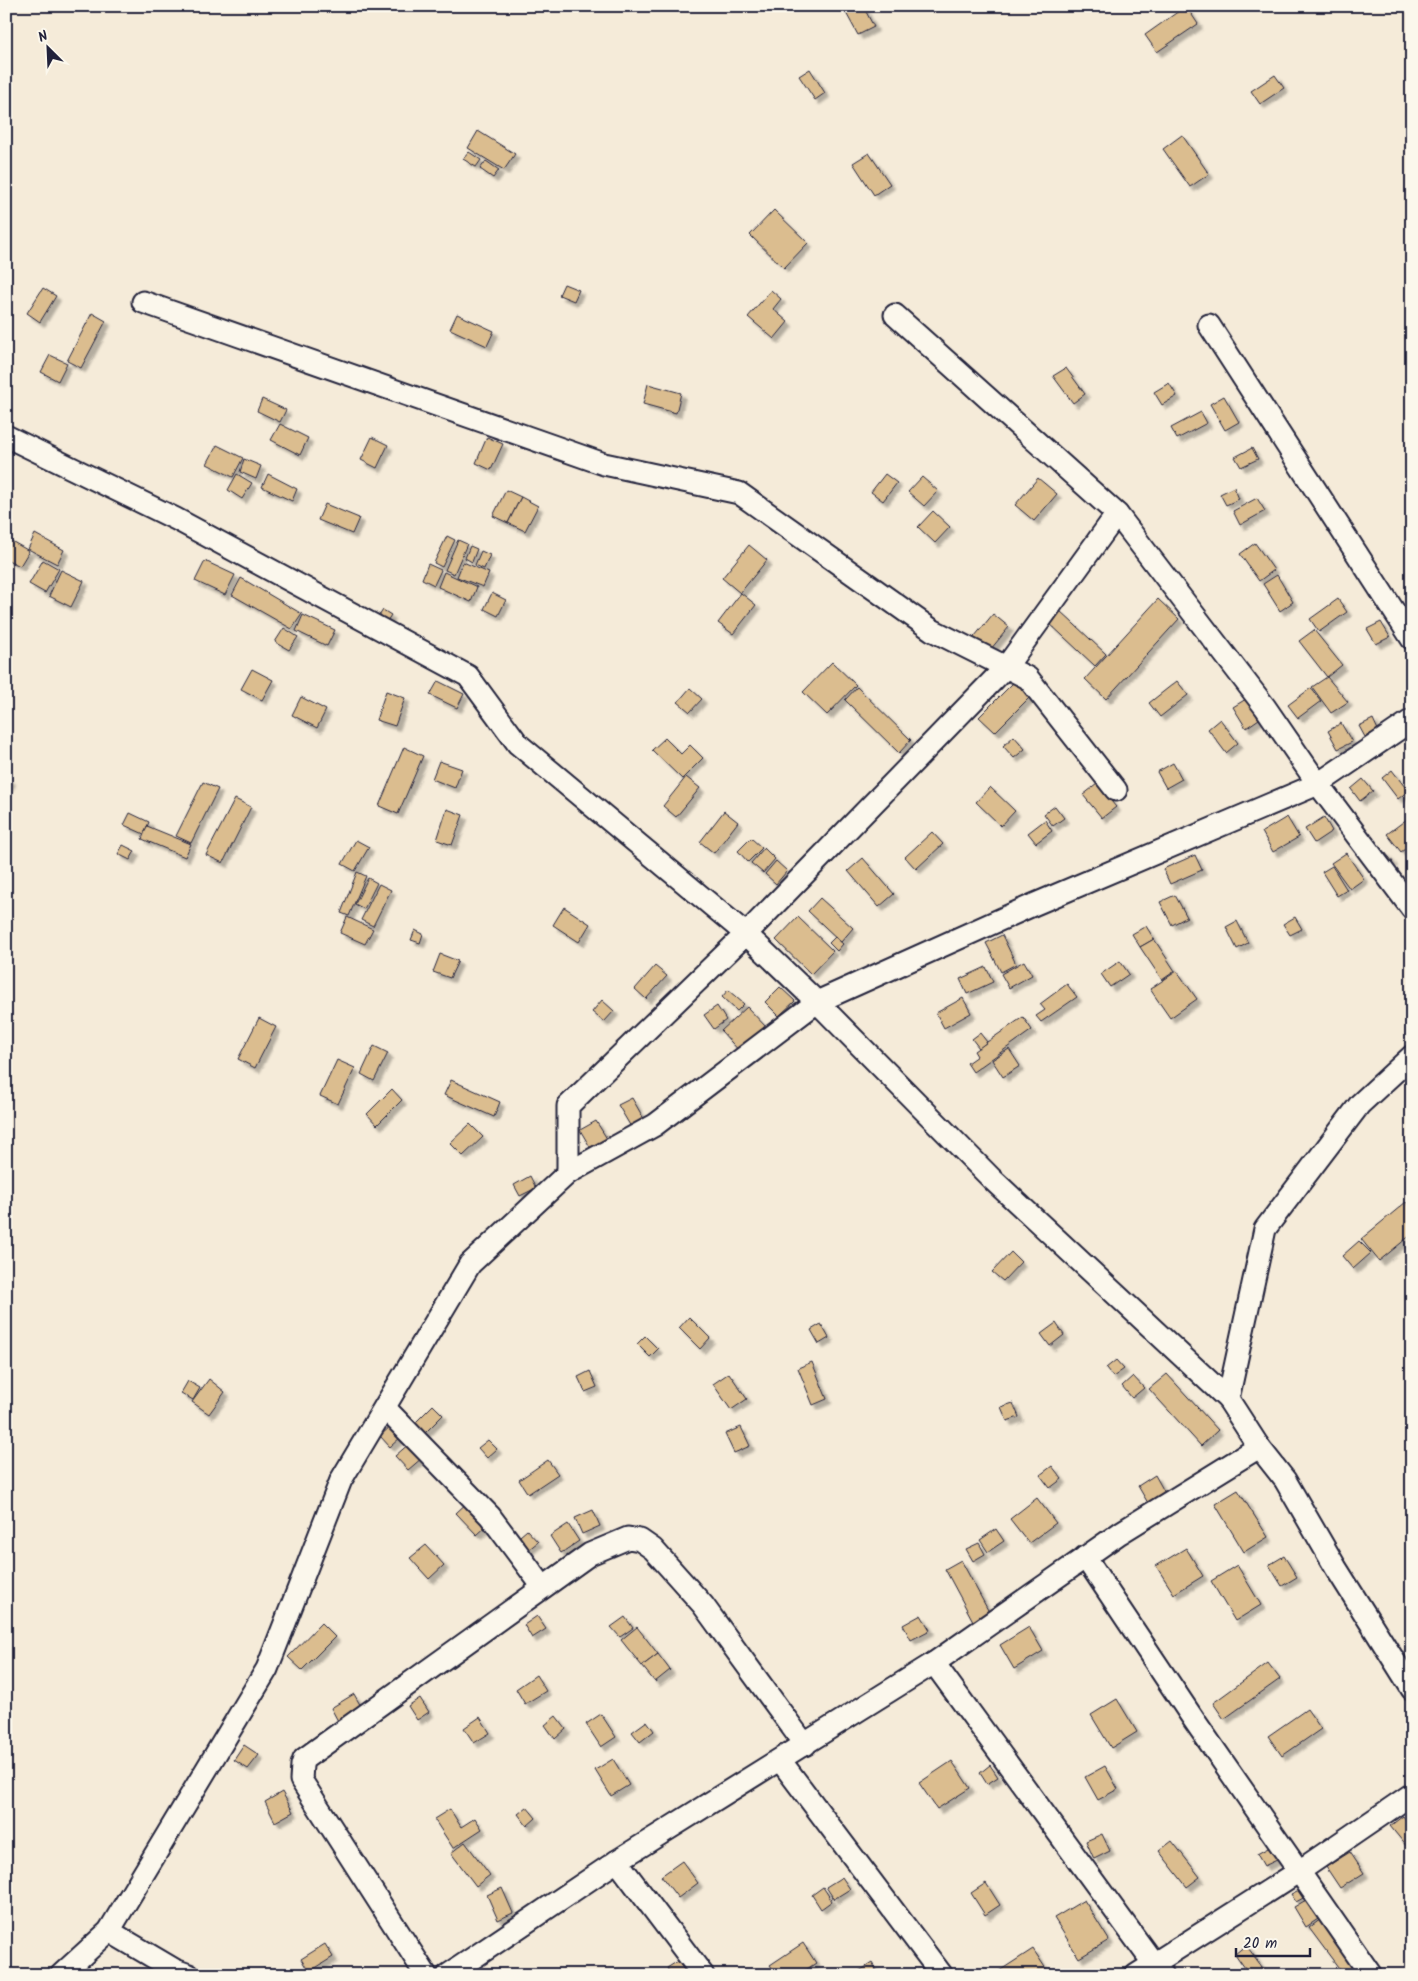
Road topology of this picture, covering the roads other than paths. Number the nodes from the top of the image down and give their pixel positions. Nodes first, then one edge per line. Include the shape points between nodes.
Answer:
1 (143, 302) dead end
2 (895, 315) dead end
3 (1209, 325) dead end
4 (6, 436) edge
5 (1117, 514) junction
6 (1412, 639) edge
7 (1006, 667) junction
8 (1412, 720) edge
9 (1318, 784) junction
10 (1116, 790) dead end
11 (1412, 909) edge
12 (746, 934) junction
13 (817, 1002) junction
14 (1412, 1056) edge
15 (568, 1173) junction
16 (1228, 1399) junction
17 (385, 1408) junction
18 (1259, 1447) junction
19 (1085, 1557) junction
20 (543, 1587) junction
21 (934, 1663) junction
22 (1412, 1689) edge
23 (805, 1745) junction
24 (780, 1760) junction
25 (1412, 1794) edge
26 (617, 1861) junction
27 (1298, 1872) junction
28 (109, 1931) junction
29 (472, 1968) edge
30 (1150, 1971) edge
31 (61, 1975) edge
32 (190, 1975) edge
33 (426, 1975) edge
34 (448, 1975) edge
35 (703, 1975) edge
36 (942, 1975) edge
37 (1371, 1975) edge

1 - 7 street via 604,464 739,493 932,630
2 - 5 street
3 - 6 street
4 - 12 street via 176,519 468,676 518,744
5 - 7 street
5 - 9 street via 1265,707
7 - 10 street via 1028,678
7 - 12 street
8 - 9 street
9 - 11 street
9 - 13 street via 1033,905
12 - 13 street
12 - 15 street via 568,1106
13 - 15 street via 655,1125
13 - 16 street via 992,1179
14 - 16 street via 1360,1104 1265,1229
15 - 17 street via 470,1264
16 - 18 street
17 - 20 street via 490,1516
17 - 28 street via 342,1480 267,1669
18 - 19 street
18 - 22 street via 1285,1480
19 - 21 street
19 - 27 street
20 - 23 street via 590,1554 628,1538 640,1540 653,1549 703,1605
20 - 33 street via 304,1759 302,1765 301,1780
21 - 23 street
21 - 30 street
23 - 24 street
24 - 26 street
24 - 36 street
25 - 27 street
26 - 29 street
26 - 35 street
27 - 30 street
27 - 37 street
28 - 31 street
28 - 32 street via 175,1970
29 - 34 street

